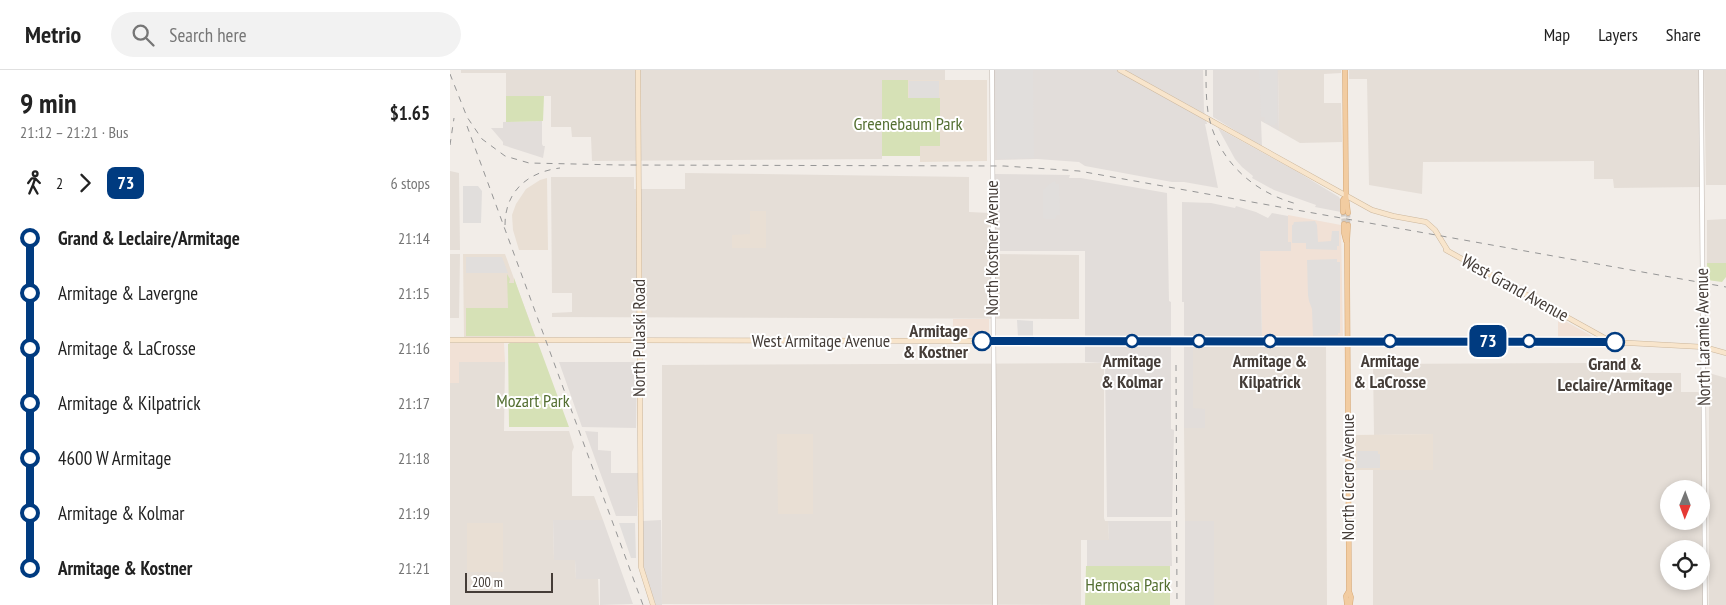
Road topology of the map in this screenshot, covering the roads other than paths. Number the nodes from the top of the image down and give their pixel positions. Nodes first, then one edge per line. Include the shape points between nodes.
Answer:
1 (638, 70) edge
2 (992, 70) edge
3 (1120, 70) edge
4 (1345, 70) edge
5 (1701, 70) edge
6 (1346, 196) junction
7 (1346, 212) tunnel mouth
8 (1346, 224) tunnel mouth
9 (1595, 333) junction
10 (450, 340) edge
11 (639, 340) junction
12 (993, 341) junction
13 (1347, 341) junction
14 (1591, 342) junction
15 (1611, 342) junction
16 (1704, 347) junction
17 (1726, 353) edge
18 (1348, 591) junction
19 (653, 605) edge
20 (995, 605) edge
21 (1347, 605) edge
22 (1350, 605) edge
23 (1705, 605) edge

1 - 11 main road, North Pulaski Road
2 - 12 street, North Kostner Avenue
3 - 6 main road, West Grand Avenue
4 - 6 main road
5 - 16 street, North Laramie Avenue
6 - 7 main road
6 - 9 main road, West Grand Avenue via 1385,214 1426,222 1448,251
8 - 13 main road, North Cicero Avenue
9 - 14 main road
9 - 15 main road, West Grand Avenue
10 - 11 main road, West Armitage Avenue
11 - 12 main road, West Armitage Avenue
11 - 19 main road, North Pulaski Road via 641,567
12 - 13 main road, West Armitage Avenue
12 - 20 street, North Kostner Avenue
13 - 14 main road, West Armitage Avenue
13 - 18 main road, North Cicero Avenue
14 - 15 main road, West Armitage Avenue
15 - 16 main road, West Grand Avenue
16 - 17 main road, West Grand Avenue
16 - 23 street, North Laramie Avenue
18 - 21 main road, North Cicero Avenue
18 - 22 main road, North Cicero Avenue

